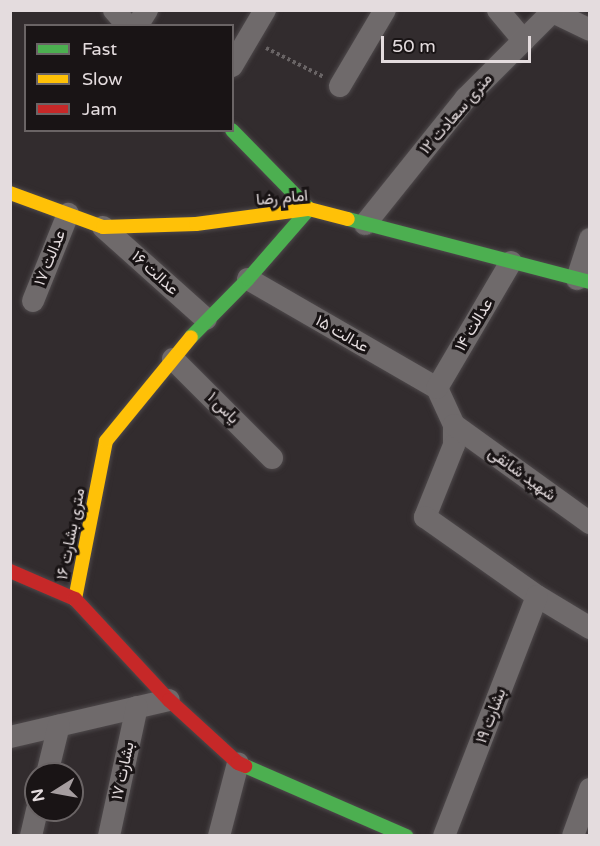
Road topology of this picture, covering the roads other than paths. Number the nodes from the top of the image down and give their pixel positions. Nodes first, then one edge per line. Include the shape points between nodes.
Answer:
1 (114, 10) edge
2 (147, 10) edge
3 (265, 10) edge
4 (385, 10) edge
5 (498, 10) edge
6 (554, 11) edge
7 (126, 24) edge
8 (138, 24) edge
9 (590, 30) edge
10 (524, 41) junction
11 (234, 63) edge
12 (340, 86) road end
13 (234, 132) edge
14 (10, 193) edge
15 (309, 209) junction
16 (68, 214) junction
17 (365, 224) junction
18 (103, 227) junction
19 (590, 239) edge
20 (511, 262) junction
21 (248, 279) junction
22 (583, 281) edge
23 (33, 301) dead end
24 (206, 319) junction
25 (173, 359) junction
26 (437, 388) junction
27 (454, 425) junction
28 (272, 458) dead end
29 (590, 523) edge
30 (10, 571) edge
31 (537, 596) junction
32 (75, 599) junction
33 (590, 628) edge
34 (170, 700) junction
35 (137, 707) junction
36 (59, 726) junction
37 (10, 737) edge
38 (50, 762) edge
39 (238, 763) junction
40 (590, 789) edge
41 (109, 836) edge
42 (219, 836) edge
43 (406, 836) edge
44 (444, 836) edge
45 (573, 836) edge

1 - 7 street
2 - 8 street
3 - 11 street
4 - 12 street
5 - 10 street
6 - 9 street
6 - 10 street, ۱۲ متری سعادت
10 - 17 street, ۱۲ متری سعادت via 466,99
13 - 15 street
14 - 16 street, امام رضا
15 - 17 street, امام رضا
15 - 18 street, امام رضا via 196,224
15 - 21 street, ۱۶ متری بشارت
16 - 18 street, امام رضا
16 - 23 street, عدالت ۱۷
17 - 20 street, امام رضا
18 - 24 street, عدالت ۱۶
19 - 22 street
20 - 22 street, امام رضا
20 - 26 street, عدالت ۱۴
21 - 24 street, ۱۶ متری بشارت
21 - 26 street, عدالت ۱۵
24 - 25 street, ۱۶ متری بشارت
25 - 28 street, یاس ۱
25 - 32 street, ۱۶ متری بشارت via 106,441
26 - 27 street
27 - 29 street, شهید شانقی
27 - 31 street via 454,444 425,517
30 - 32 street
31 - 33 street
31 - 44 street, بشارت ۱۹
32 - 34 street, ۱۶ متری بشارت
34 - 35 street
34 - 39 street, ۱۶ متری بشارت
35 - 36 street
35 - 41 street, بشارت ۱۷
36 - 37 street
36 - 38 street
39 - 42 street
39 - 43 street, ۱۶ متری بشارت
40 - 45 street

